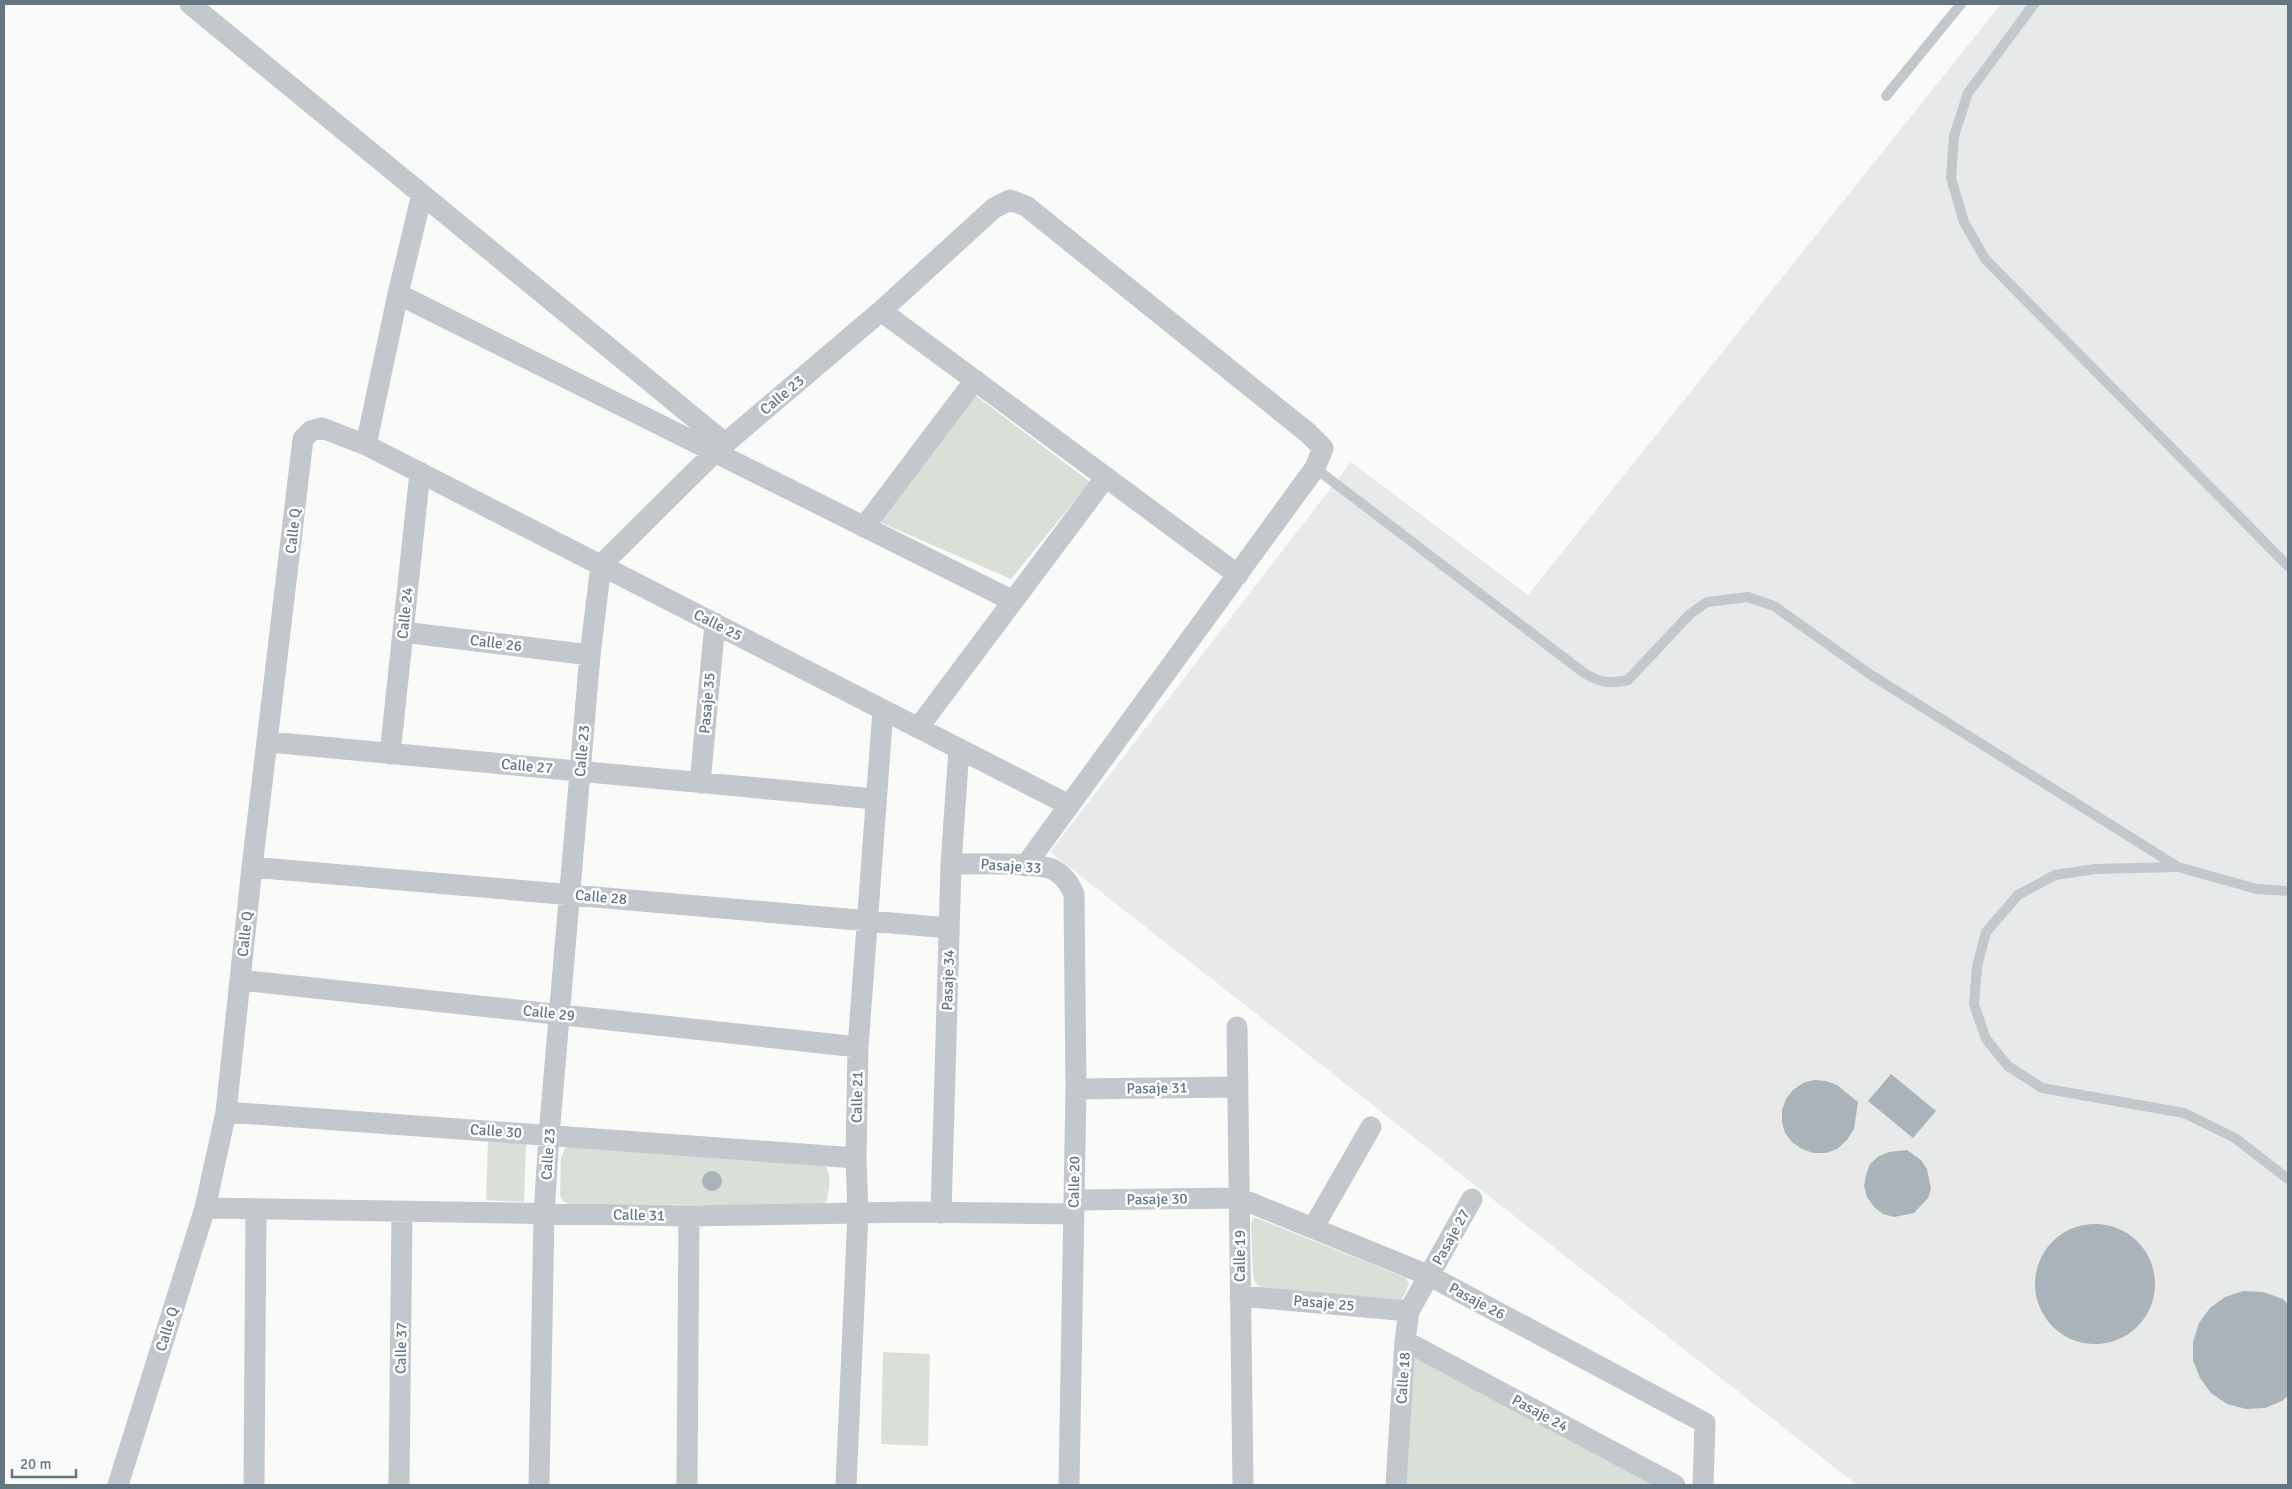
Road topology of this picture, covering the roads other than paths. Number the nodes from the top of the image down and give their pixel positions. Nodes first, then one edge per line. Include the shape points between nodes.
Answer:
1 (190, 4) edge
2 (1961, 4) edge
3 (2041, 4) edge
4 (2031, 7) edge
5 (1886, 96) dead end
6 (422, 194) junction
7 (398, 294) junction
8 (882, 311) junction
9 (975, 380) junction
10 (366, 445) junction
11 (720, 448) junction
12 (1315, 468) junction
13 (420, 472) junction
14 (1106, 477) junction
15 (864, 527) junction
16 (601, 565) junction
17 (2288, 566) edge
18 (1238, 575) junction
19 (1013, 601) junction
20 (715, 624) junction
21 (403, 632) junction
22 (590, 655) junction
23 (883, 710) junction
24 (918, 728) junction
25 (269, 742) junction
26 (959, 749) junction
27 (390, 754) junction
28 (581, 771) junction
29 (700, 783) junction
30 (876, 799) junction
31 (1069, 806) junction
32 (951, 864) junction
33 (252, 866) junction
34 (1026, 866) junction
35 (2178, 867) junction
36 (1067, 880) joint
37 (2288, 891) edge
38 (570, 894) junction
39 (867, 920) junction
40 (949, 928) junction
41 (240, 980) junction
42 (559, 1014) junction
43 (1237, 1026) dead end
44 (858, 1046) junction
45 (1238, 1087) junction
46 (1076, 1089) junction
47 (226, 1112) junction
48 (1371, 1127) dead end
49 (549, 1135) junction
50 (856, 1158) junction
51 (2288, 1179) edge
52 (1240, 1198) junction
53 (1472, 1199) dead end
54 (1074, 1207) junction
55 (205, 1208) junction
56 (256, 1209) junction
57 (402, 1211) junction
58 (940, 1212) junction
59 (858, 1213) junction
60 (544, 1214) junction
61 (689, 1216) junction
62 (1313, 1228) junction
63 (1430, 1276) junction
64 (1240, 1296) junction
65 (1409, 1311) junction
66 (1405, 1341) junction
67 (118, 1485) edge
68 (254, 1485) edge
69 (399, 1485) edge
70 (539, 1485) edge
71 (687, 1485) edge
72 (846, 1485) edge
73 (1069, 1485) edge
74 (1243, 1485) edge
75 (1396, 1485) edge
76 (1675, 1485) edge
77 (1703, 1485) edge

1 - 6 street
2 - 5 lane
3 - 4 lane
4 - 17 lane via 1968,93 1954,136 1951,178 1964,222 1985,259
6 - 7 street
6 - 11 street
7 - 10 street
7 - 11 street
8 - 9 street
8 - 11 street, Calle 23
8 - 12 street, Calle 23 via 994,208 1010,200 1026,206 1308,433 1323,448
9 - 14 street
9 - 15 street
10 - 13 street, Calle 25
10 - 25 street, Calle Q via 322,428 311,430 303,439
11 - 15 street
11 - 16 street, Calle 23
12 - 18 street
12 - 35 lane via 1599,682 1628,680 1690,614 1707,602 1748,596 1774,606 1871,675
13 - 16 street, Calle 25
13 - 21 street, Calle 24
14 - 18 street
14 - 19 street
15 - 19 street
16 - 20 street, Calle 25
16 - 22 street, Calle 23
18 - 31 street
19 - 24 street
20 - 23 street, Calle 25
20 - 29 street, Pasaje 35
21 - 22 street, Calle 26
21 - 27 street, Calle 24
22 - 28 street, Calle 23
23 - 24 street, Calle 25
23 - 30 street, Calle 21
24 - 26 street, Calle 25
25 - 27 street, Calle 27
25 - 33 street, Calle Q
26 - 31 street, Calle 25
26 - 32 street, Pasaje 34
27 - 28 street, Calle 27
28 - 29 street, Calle 27
28 - 38 street, Calle 23
29 - 30 street, Calle 27
30 - 39 street, Calle 21
31 - 34 street
32 - 34 street, Pasaje 33
32 - 40 street, Pasaje 34
33 - 38 street, Calle 28
33 - 41 street, Calle Q
34 - 36 street, Pasaje 33 via 1052,869
35 - 37 lane via 2257,889
35 - 51 lane via 2095,869 2054,875 2018,895 1986,932 1977,967 1974,1004 1986,1039 2008,1066 2042,1088 2184,1113 2235,1138
36 - 46 street, Calle 20 via 1074,894
38 - 39 street, Calle 28
38 - 42 street, Calle 23
39 - 40 street, Calle 28
39 - 44 street, Calle 21
40 - 58 street, Pasaje 34
41 - 42 street, Calle 29
41 - 47 street, Calle Q
42 - 44 street, Calle 29
42 - 49 street, Calle 23
43 - 45 street, Calle 19
44 - 50 street, Calle 21
45 - 46 street, Pasaje 31
45 - 52 street, Calle 19
46 - 54 street, Calle 20
47 - 49 street, Calle 30
47 - 55 street, Calle Q
48 - 62 street
49 - 50 street, Calle 30
49 - 60 street, Calle 23
50 - 59 street, Calle 21
52 - 54 street, Pasaje 30
52 - 62 street, Pasaje 26
52 - 64 street, Calle 19
53 - 63 street, Pasaje 27
54 - 58 street, Calle 31
54 - 73 street, Calle 20
55 - 56 street, Calle 31
55 - 67 street, Calle Q
56 - 57 street, Calle 31
56 - 68 street
57 - 60 street, Calle 31
57 - 69 street, Calle 37
58 - 59 street, Calle 31
59 - 61 street, Calle 31
59 - 72 street, Calle 21
60 - 61 street, Calle 31
60 - 70 street, Calle 23
61 - 71 street
62 - 63 street, Pasaje 26
63 - 65 street, Calle 18
63 - 77 street, Pasaje 26 via 1705,1423
64 - 65 street, Pasaje 25
64 - 74 street, Calle 19
65 - 66 street, Calle 18
66 - 75 street, Calle 18
66 - 76 street, Pasaje 24

